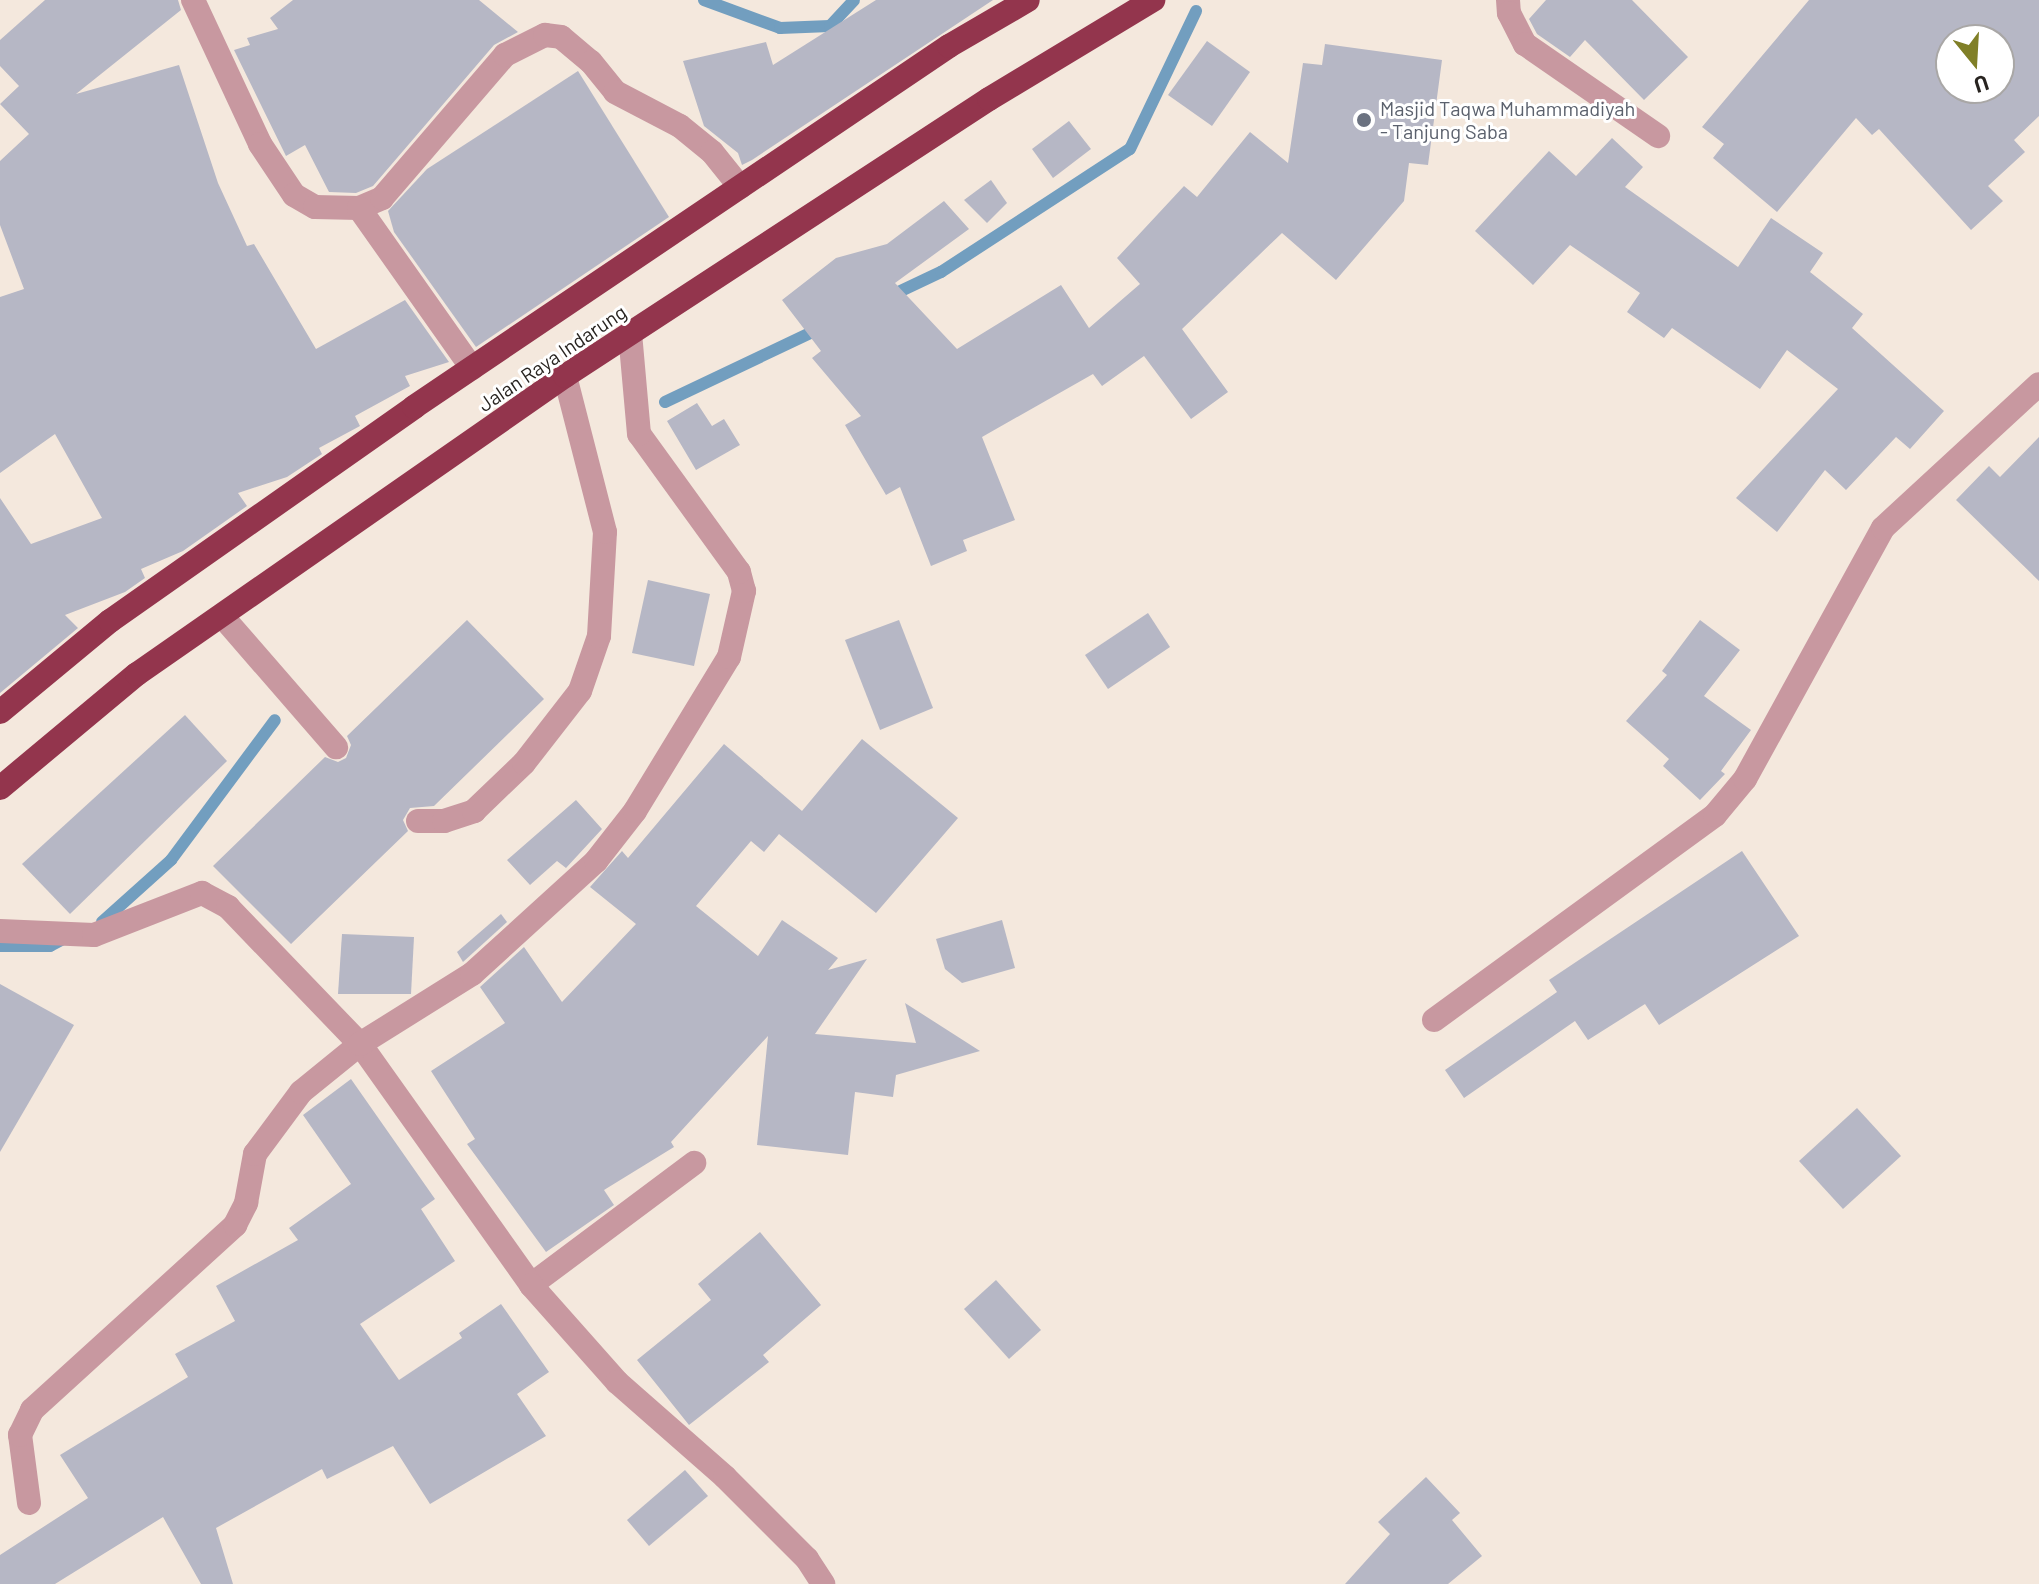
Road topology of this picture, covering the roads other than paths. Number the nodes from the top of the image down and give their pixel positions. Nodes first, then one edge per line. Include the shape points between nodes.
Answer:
1 (193, 0) edge
2 (1028, 0) edge
3 (1153, 0) edge
4 (1508, 0) edge
5 (1658, 136) dead end
6 (740, 187) junction
7 (359, 208) junction
8 (630, 334) junction
9 (472, 368) junction
10 (565, 376) junction
11 (2039, 384) edge
12 (222, 616) junction
13 (0, 712) edge
14 (336, 747) dead end
15 (0, 788) edge
16 (418, 821) dead end
17 (0, 931) edge
18 (1434, 1020) dead end
19 (360, 1044) junction
20 (694, 1163) dead end
21 (531, 1285) junction
22 (29, 1503) dead end
23 (823, 1584) edge

1 - 7 street via 260,144 294,195 333,211
2 - 6 highway, Jalan Raya Indarung via 949,46
3 - 8 highway, Jalan Raya Indarung via 989,99
4 - 5 street via 1525,44
6 - 7 street via 712,152 680,126 615,92 561,37 545,35 505,55 382,198
6 - 9 highway, Jalan Raya Indarung
7 - 9 street
8 - 10 highway, Jalan Raya Indarung
8 - 19 street via 641,438 739,572 744,591 729,657 635,811 596,861 472,974
9 - 13 highway, Jalan Raya Indarung via 110,621
10 - 12 highway, Jalan Raya Indarung
10 - 16 street via 605,532 599,636 580,691 516,772 474,811 444,821
11 - 18 street via 1883,528 1745,779 1715,815
12 - 14 street
12 - 15 highway, Jalan Raya Indarung via 137,674
17 - 19 street via 94,935 190,895 208,895 293,970
19 - 21 street
19 - 22 street via 301,1092 255,1154 246,1203 235,1225 32,1410 20,1435
20 - 21 street
21 - 23 street via 617,1382 725,1477 807,1559

